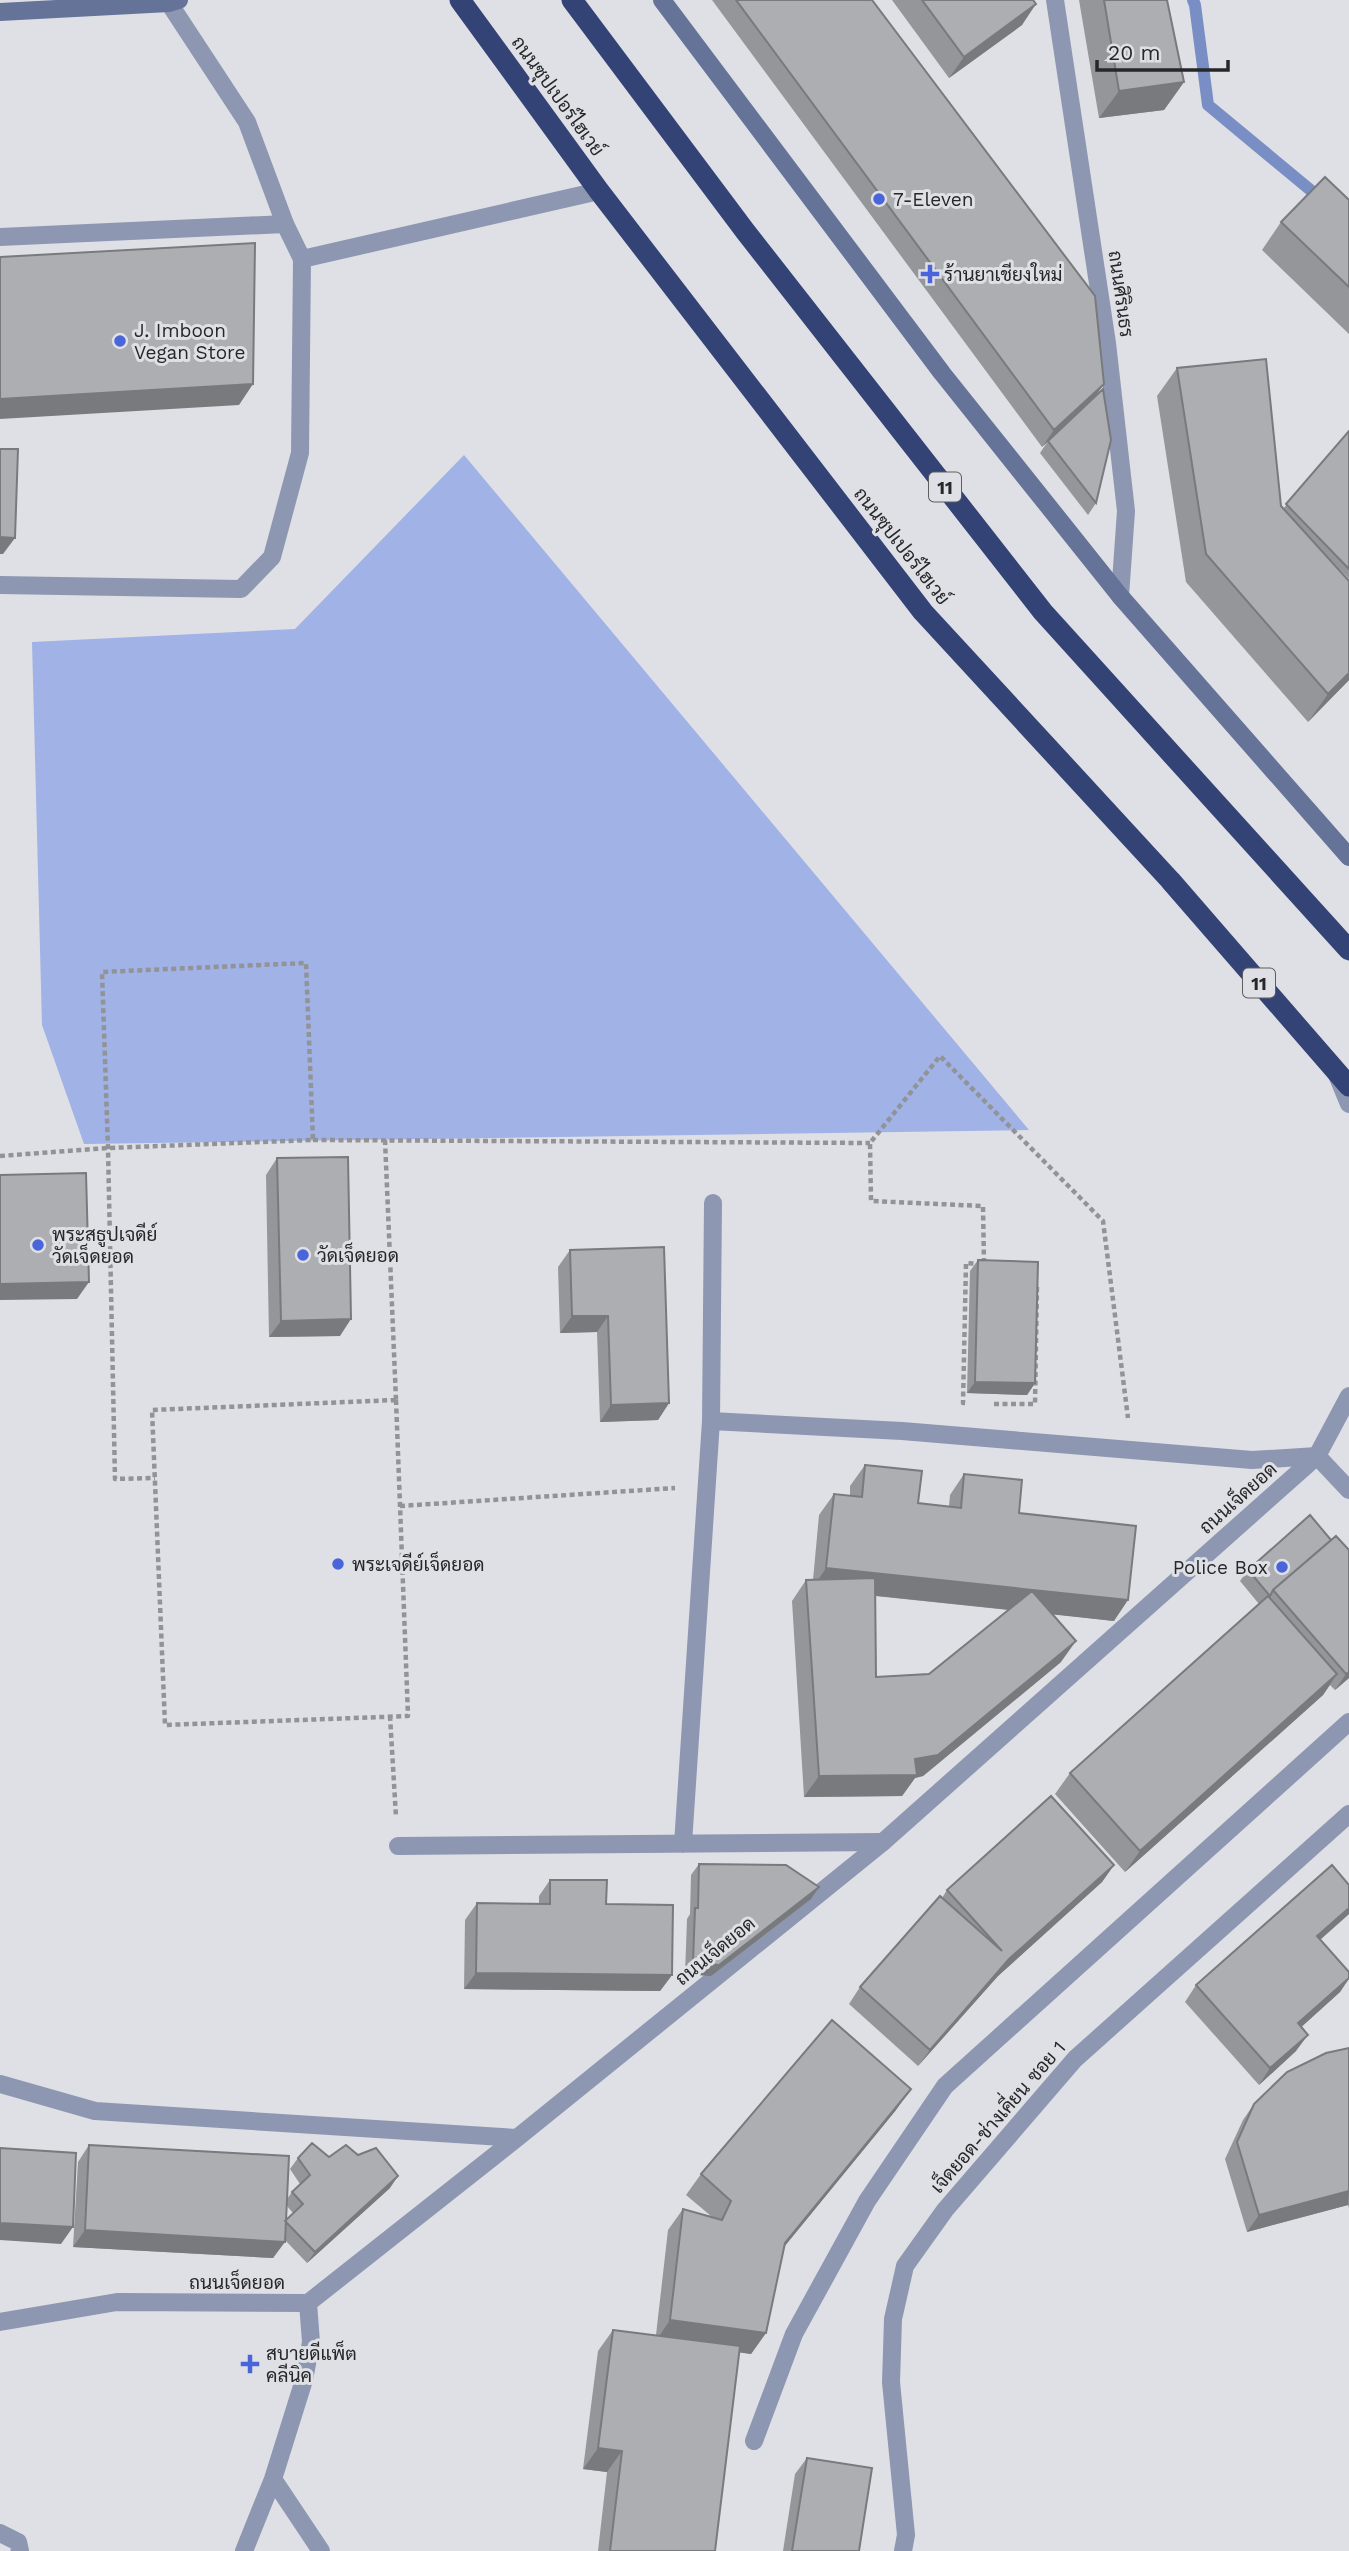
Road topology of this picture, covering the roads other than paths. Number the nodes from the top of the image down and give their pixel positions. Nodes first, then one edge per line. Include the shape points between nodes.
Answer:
1 (460, 0) edge
2 (572, 0) edge
3 (662, 0) edge
4 (1055, 0) edge
5 (174, 2) edge
6 (79, 4) edge
7 (0, 12) edge
8 (599, 191) junction
9 (285, 224) junction
10 (0, 237) edge
11 (302, 259) junction
12 (0, 585) edge
13 (1121, 596) junction
14 (1349, 857) edge
15 (1349, 950) edge
16 (1335, 1070) junction
17 (1349, 1086) edge
18 (1349, 1104) edge
19 (713, 1203) dead end
20 (1349, 1396) edge
21 (711, 1421) junction
22 (1317, 1456) junction
23 (1349, 1490) edge
24 (1349, 1722) edge
25 (1349, 1814) edge
26 (883, 1842) junction
27 (683, 1844) junction
28 (398, 1846) road end
29 (0, 2084) edge
30 (517, 2138) junction
31 (308, 2303) junction
32 (0, 2322) edge
33 (754, 2441) dead end
34 (273, 2479) junction
35 (0, 2533) edge
36 (20, 2551) edge
37 (244, 2551) edge
38 (321, 2551) edge
39 (903, 2551) edge

1 - 8 highway, ถนนซุปเปอร์ไฮเวย์ / 11
2 - 15 highway, 11 via 745,231 1043,612
3 - 13 main road via 942,373
4 - 13 street, ถนนศิรินธร via 1107,344 1126,511
5 - 6 main road
5 - 9 street via 247,122
6 - 7 main road
8 - 11 street
8 - 16 highway, ถนนซุปเปอร์ไฮเวย์ / 11 via 923,612 1170,880
9 - 10 street
9 - 11 street
11 - 12 street via 300,453 272,557 241,589
13 - 14 main road
16 - 17 highway, ถนนซุปเปอร์ไฮเวย์ / 11
16 - 18 street
19 - 21 street
20 - 22 street, ถนนเจ็ดยอด
21 - 22 street via 902,1431 1252,1460
21 - 27 street
22 - 23 street
22 - 26 street, ถนนเจ็ดยอด
24 - 33 street via 945,2086 866,2201 794,2334
25 - 39 street, เจ็ดยอด-ช่างเคี่ยน ซอย 1 via 1075,2059 945,2210 905,2266 893,2319 891,2382 906,2535
26 - 27 street
26 - 30 street, ถนนเจ็ดยอด
27 - 28 street
29 - 30 street via 95,2111
30 - 31 street, ถนนเจ็ดยอด
31 - 32 street, ถนนเจ็ดยอด via 117,2302
31 - 34 street via 311,2342 304,2380
34 - 37 street
34 - 38 street
35 - 36 street via 18,2542

